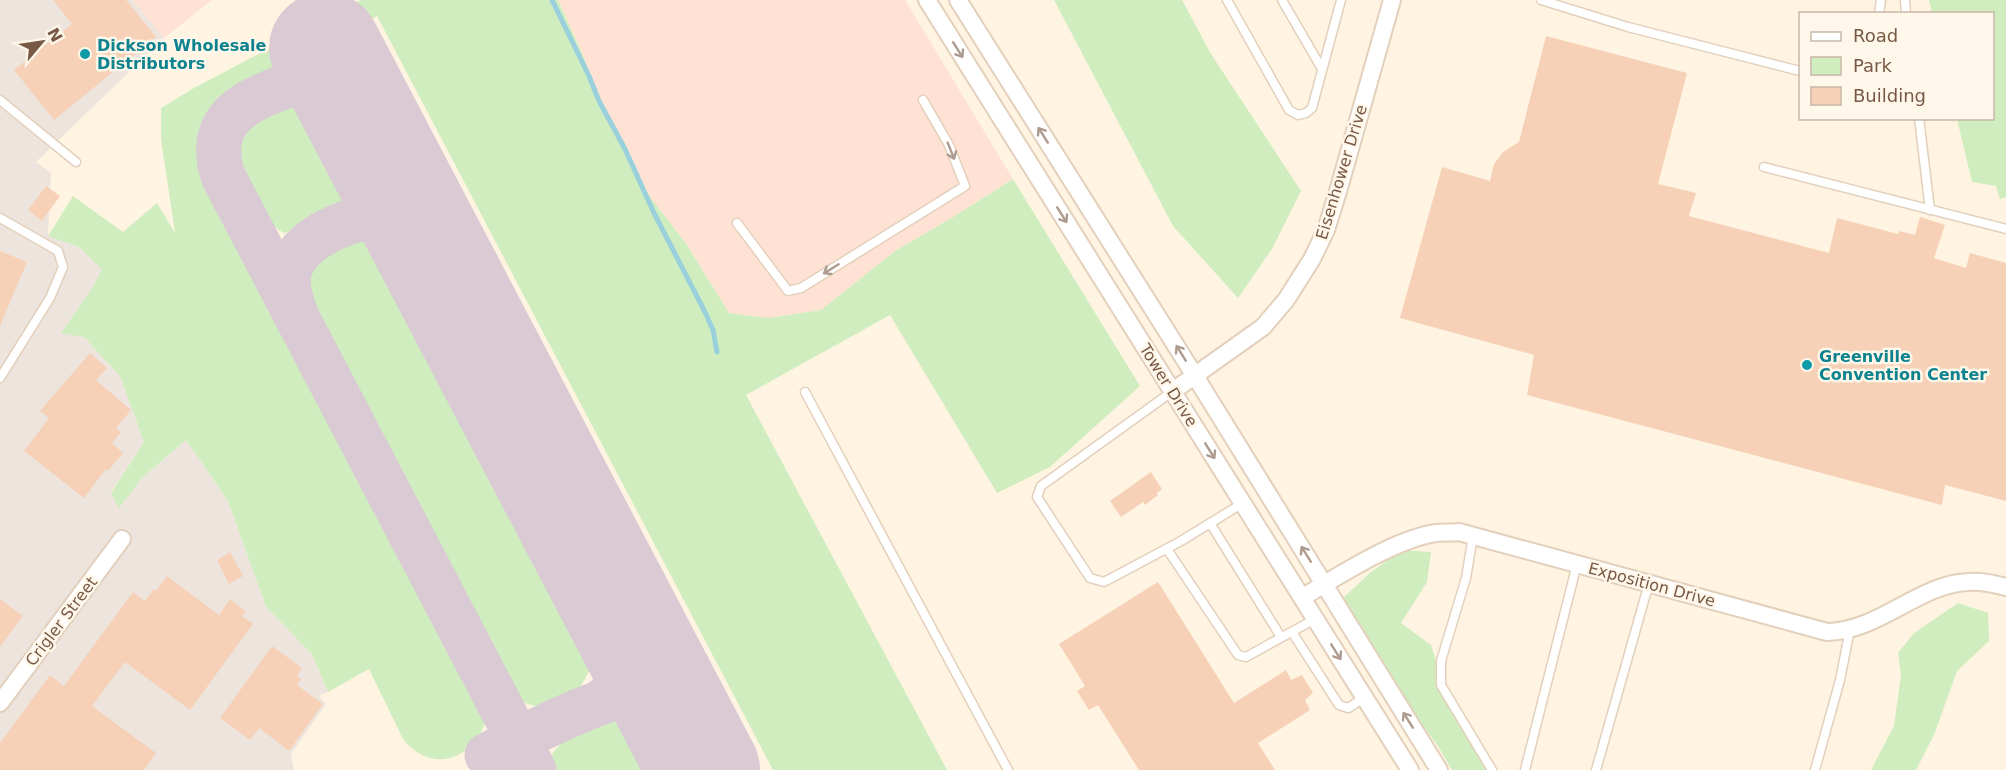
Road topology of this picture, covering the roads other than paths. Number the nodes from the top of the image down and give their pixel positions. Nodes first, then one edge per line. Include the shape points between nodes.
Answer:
1 (927, 0) edge
2 (958, 0) edge
3 (1227, 0) edge
4 (1282, 0) edge
5 (1341, 0) edge
6 (1392, 0) edge
7 (1541, 0) edge
8 (1322, 69) junction
9 (1799, 71) edge
10 (0, 100) edge
11 (923, 100) dead end
12 (1919, 120) edge
13 (75, 162) dead end
14 (1764, 167) dead end
15 (1930, 210) junction
16 (0, 218) edge
17 (737, 223) dead end
18 (2006, 229) edge
19 (1195, 376) junction
20 (0, 378) edge
21 (1173, 391) junction
22 (805, 393) dead end
23 (1243, 503) junction
24 (1210, 523) junction
25 (1473, 536) junction
26 (122, 539) dead end
27 (1167, 549) junction
28 (1576, 564) junction
29 (1649, 583) junction
30 (1325, 584) junction
31 (2006, 587) edge
32 (1303, 597) junction
33 (1315, 619) junction
34 (1850, 629) junction
35 (1292, 632) junction
36 (1281, 637) junction
37 (1364, 698) junction
38 (0, 703) edge
39 (1008, 770) edge
40 (1410, 770) edge
41 (1439, 770) edge
42 (1492, 770) edge
43 (1525, 770) edge
44 (1596, 770) edge
45 (1815, 770) edge

1 -> 21 street, Tower Drive
19 -> 2 street, Tower Drive
3 - 8 lane via 1289,110 1298,115 1312,108
4 - 8 lane
5 - 8 lane
6 - 19 street, Eisenhower Drive via 1339,188 1312,259 1263,327
7 - 9 lane via 1628,27
10 - 13 lane
11 -> 17 lane via 949,145 964,186 801,288 789,291
12 - 15 lane
14 - 15 lane
15 - 18 lane
16 - 20 lane via 57,251 63,267 50,298
19 - 21 street, Eisenhower Drive
30 -> 19 street, Tower Drive
21 -> 23 street, Tower Drive
21 - 27 lane via 1041,486 1037,497 1090,578 1104,582
22 - 39 lane
23 - 24 lane
23 - 32 street, Tower Drive
24 - 27 lane
24 - 36 lane
25 - 28 street, Exposition Drive
25 - 30 street, Exposition Drive via 1436,533 1409,540
25 - 42 lane via 1466,578 1441,661 1441,685
26 - 38 street, Crigler Street
27 - 36 lane via 1238,656 1246,657
28 - 29 street, Exposition Drive
28 - 43 lane
29 - 34 street, Exposition Drive via 1827,632
29 - 44 lane
30 - 32 street, Exposition Drive
41 -> 30 street, Tower Drive
31 - 34 street, Exposition Drive via 1968,582 1949,586
32 - 33 street, Tower Drive
33 - 35 lane
33 -> 37 street, Tower Drive
34 - 45 lane
35 - 36 lane
35 - 37 lane via 1339,705 1348,708
37 - 40 street, Tower Drive

